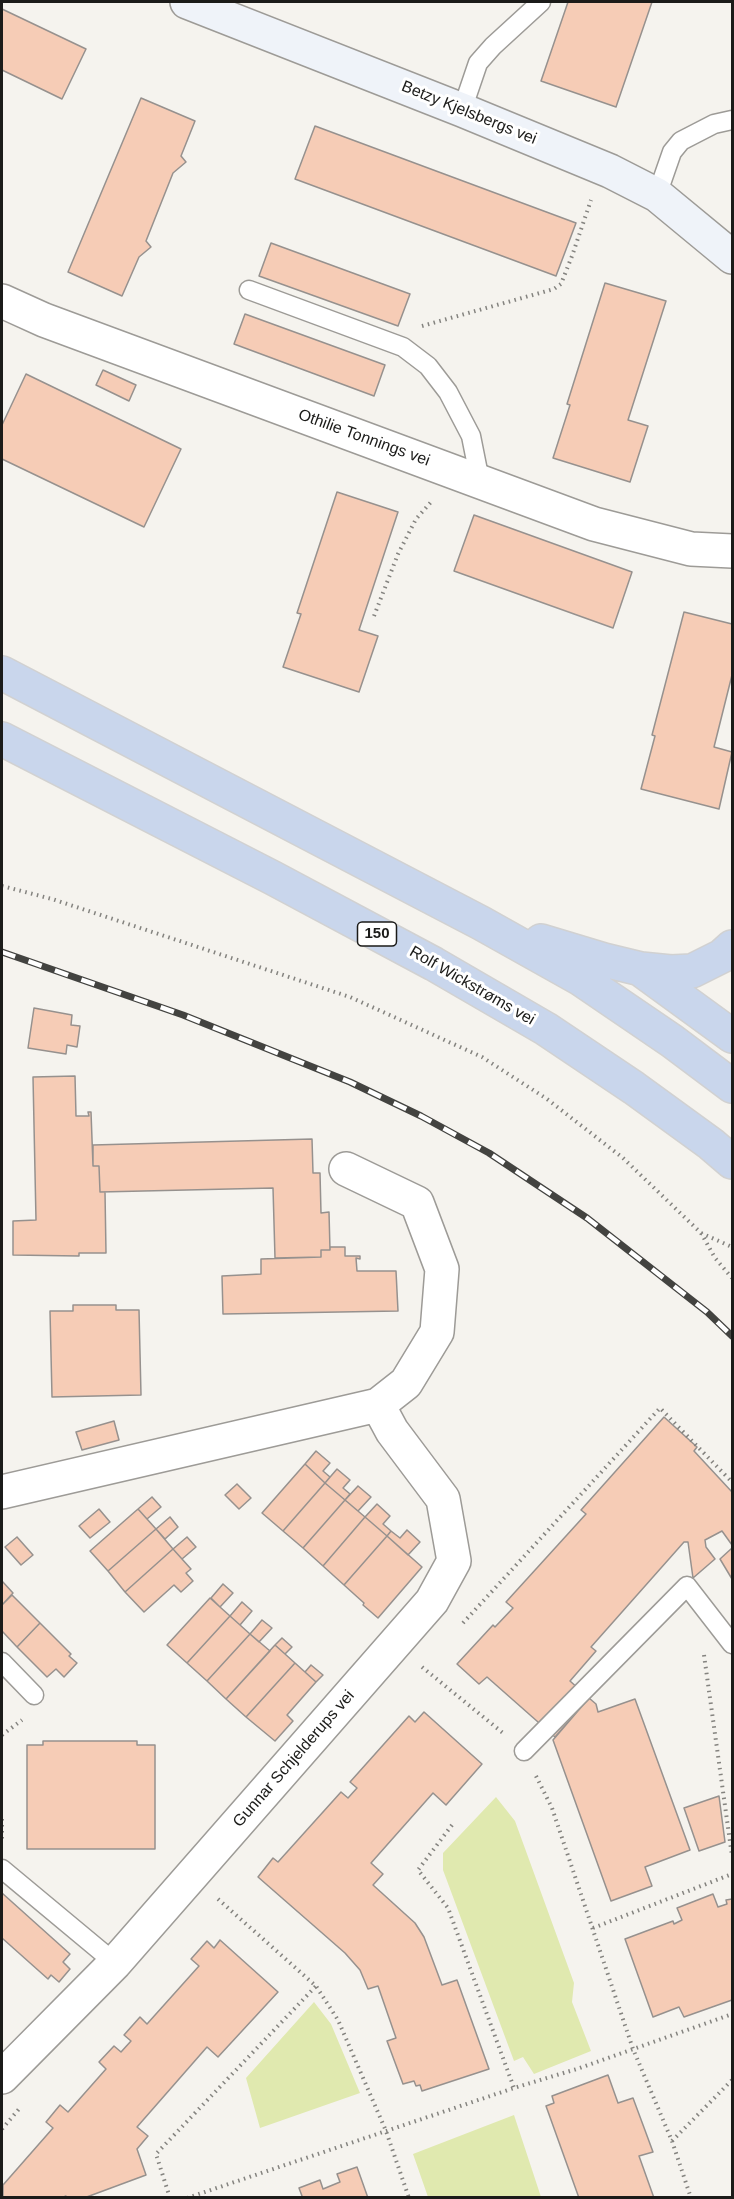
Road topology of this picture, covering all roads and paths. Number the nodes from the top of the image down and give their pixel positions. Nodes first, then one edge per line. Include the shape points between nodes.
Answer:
1 (187, 2) edge
2 (541, 2) edge
3 (462, 110) junction
4 (732, 120) edge
5 (594, 191) dead end
6 (657, 195) junction
7 (732, 257) edge
8 (249, 290) dead end
9 (2, 302) edge
10 (414, 328) dead end
11 (480, 481) junction
12 (433, 499) dead end
13 (732, 551) edge
14 (374, 616) dead end
15 (2, 673) edge
16 (2, 740) edge
17 (2, 886) edge
18 (481, 923) junction
19 (732, 947) edge
20 (639, 968) junction
21 (732, 1036) edge
22 (732, 1086) edge
23 (732, 1162) edge
24 (346, 1169) dead end
25 (701, 1233) junction
26 (732, 1247) edge
27 (732, 1278) edge
28 (378, 1405) junction
29 (660, 1408) dead end
30 (732, 1482) edge
31 (2, 1492) edge
32 (695, 1597) junction
33 (732, 1644) edge
34 (2, 1662) edge
35 (422, 1667) dead end
36 (34, 1695) dead end
37 (524, 1751) junction
38 (2, 1819) edge
39 (452, 1825) dead end
40 (2, 1836) edge
41 (732, 1856) edge
42 (2, 1869) edge
43 (732, 1874) edge
44 (213, 1895) dead end
45 (592, 1929) junction
46 (115, 1963) junction
47 (316, 1986) junction
48 (732, 2014) edge
49 (633, 2049) junction
50 (2, 2078) edge
51 (732, 2080) edge
52 (514, 2088) junction
53 (386, 2131) junction
54 (672, 2141) junction
55 (170, 2198) edge
56 (187, 2198) edge
57 (409, 2198) edge
58 (691, 2198) edge

1 - 3 street, Betzy Kjelsbergs vei
2 - 3 lane via 478,63
3 - 6 street, Betzy Kjelsbergs vei via 610,171
4 - 6 lane via 714,124 681,141 672,152
5 - 10 path via 561,284 554,290
6 - 7 street, Betzy Kjelsbergs vei
8 - 11 lane via 403,347 429,366 471,436
9 - 11 street, Othilie Tonnings vei
11 - 13 street, Othilie Tonnings vei via 594,524 691,549
12 - 14 path via 416,519 398,554
15 - 18 highway
16 - 23 highway, Rolf Wickstrøms vei / 150 via 434,964 546,1029 634,1088
17 - 25 path via 350,997 482,1056 624,1158
18 - 20 highway
18 - 22 highway via 581,979
19 - 20 highway via 692,971
20 - 21 highway
24 - 28 street via 417,1203 442,1269 437,1332 406,1383
25 - 26 path
25 - 27 path via 714,1258
28 - 31 street
28 - 46 street, Gunnar Schjelderups vei via 392,1431 443,1499 454,1561 432,1601
29 - 30 path
32 - 33 lane
32 - 37 lane via 687,1586
32 - 41 path
34 - 36 lane
35 - 37 path
37 - 45 path via 552,1808
38 - 40 path
39 - 52 path via 418,1870 448,1908
42 - 46 lane
43 - 45 path
44 - 47 path
45 - 49 path
46 - 50 street, Gunnar Schjelderups vei
47 - 53 path via 338,2020
47 - 55 path via 156,2154
48 - 49 path
49 - 52 path
49 - 54 path
51 - 54 path
52 - 53 path
53 - 56 path
53 - 57 path
54 - 58 path

